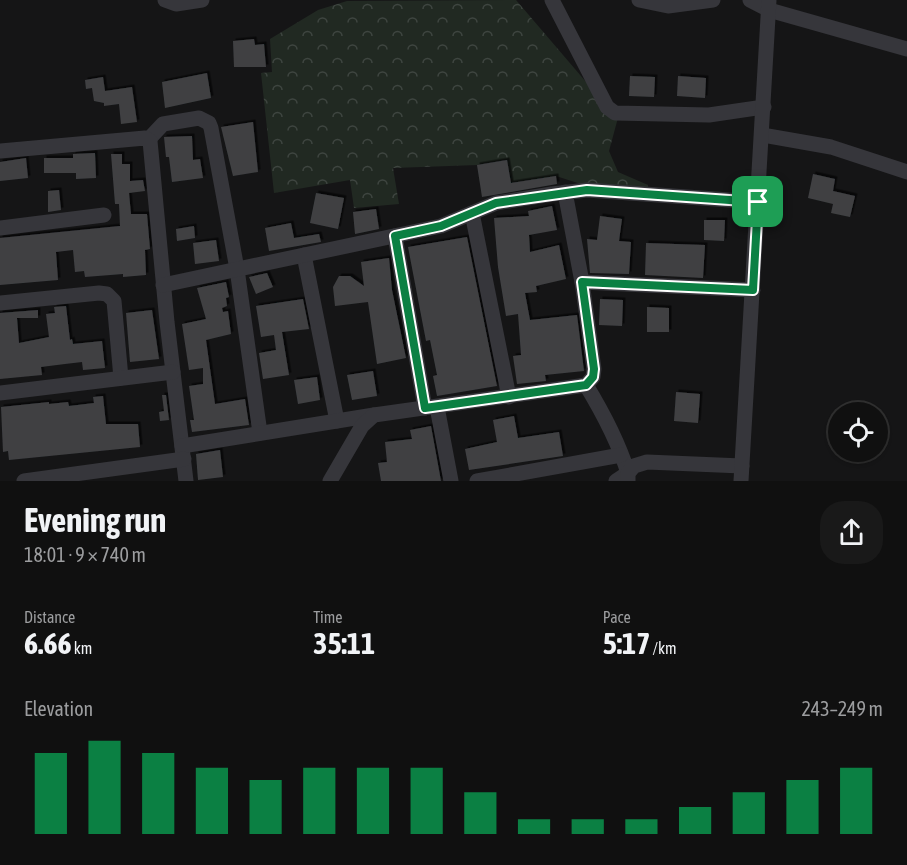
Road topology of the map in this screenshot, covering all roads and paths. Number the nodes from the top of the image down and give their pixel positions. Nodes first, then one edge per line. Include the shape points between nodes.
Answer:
1 (165, 0) edge
2 (202, 0) edge
3 (552, 0) edge
4 (639, 0) edge
5 (713, 0) edge
6 (750, 0) edge
7 (769, 5) edge
8 (907, 49) edge
9 (764, 107) junction
10 (762, 135) junction
11 (148, 140) junction
12 (0, 151) edge
13 (907, 172) edge
14 (566, 192) junction
15 (758, 202) junction
16 (472, 213) junction
17 (104, 215) dead end
18 (0, 228) edge
19 (395, 236) junction
20 (304, 255) junction
21 (237, 269) junction
22 (582, 282) junction
23 (163, 285) junction
24 (753, 290) junction
25 (0, 303) edge
26 (173, 372) junction
27 (121, 378) junction
28 (586, 385) junction
29 (0, 393) edge
30 (509, 397) junction
31 (431, 408) junction
32 (374, 415) junction
33 (337, 421) junction
34 (260, 433) junction
35 (183, 452) junction
36 (621, 455) junction
37 (741, 473) edge
38 (624, 478) edge
39 (24, 481) edge
40 (186, 481) edge
41 (330, 481) edge
42 (451, 481) edge
43 (477, 481) edge

1 - 2 street via 176,4
3 - 9 street via 607,107 615,113 709,115
4 - 5 street via 662,6
6 - 7 street
7 - 8 street
7 - 9 street
9 - 10 street
10 - 13 street via 831,147
10 - 15 street
11 - 12 street
11 - 21 street via 163,124 199,118 209,123
11 - 23 street via 152,147
14 - 15 street via 587,190
14 - 16 street via 496,203
14 - 22 street
15 - 24 street
16 - 19 street via 441,226
16 - 30 street
17 - 18 street
19 - 20 street
19 - 31 street
20 - 21 street
20 - 33 street
21 - 23 street
21 - 34 street
22 - 24 street
22 - 28 street via 594,369
23 - 26 street
24 - 37 street
25 - 27 street via 99,293 111,297
26 - 27 street
26 - 35 street
27 - 29 street
28 - 30 street
28 - 36 street
30 - 31 street
31 - 32 street
31 - 42 street
32 - 33 street
32 - 41 street via 362,426
33 - 34 street
34 - 35 street
35 - 39 street
35 - 40 street
36 - 38 street
36 - 43 street
37 - 38 street via 647,462 634,466

